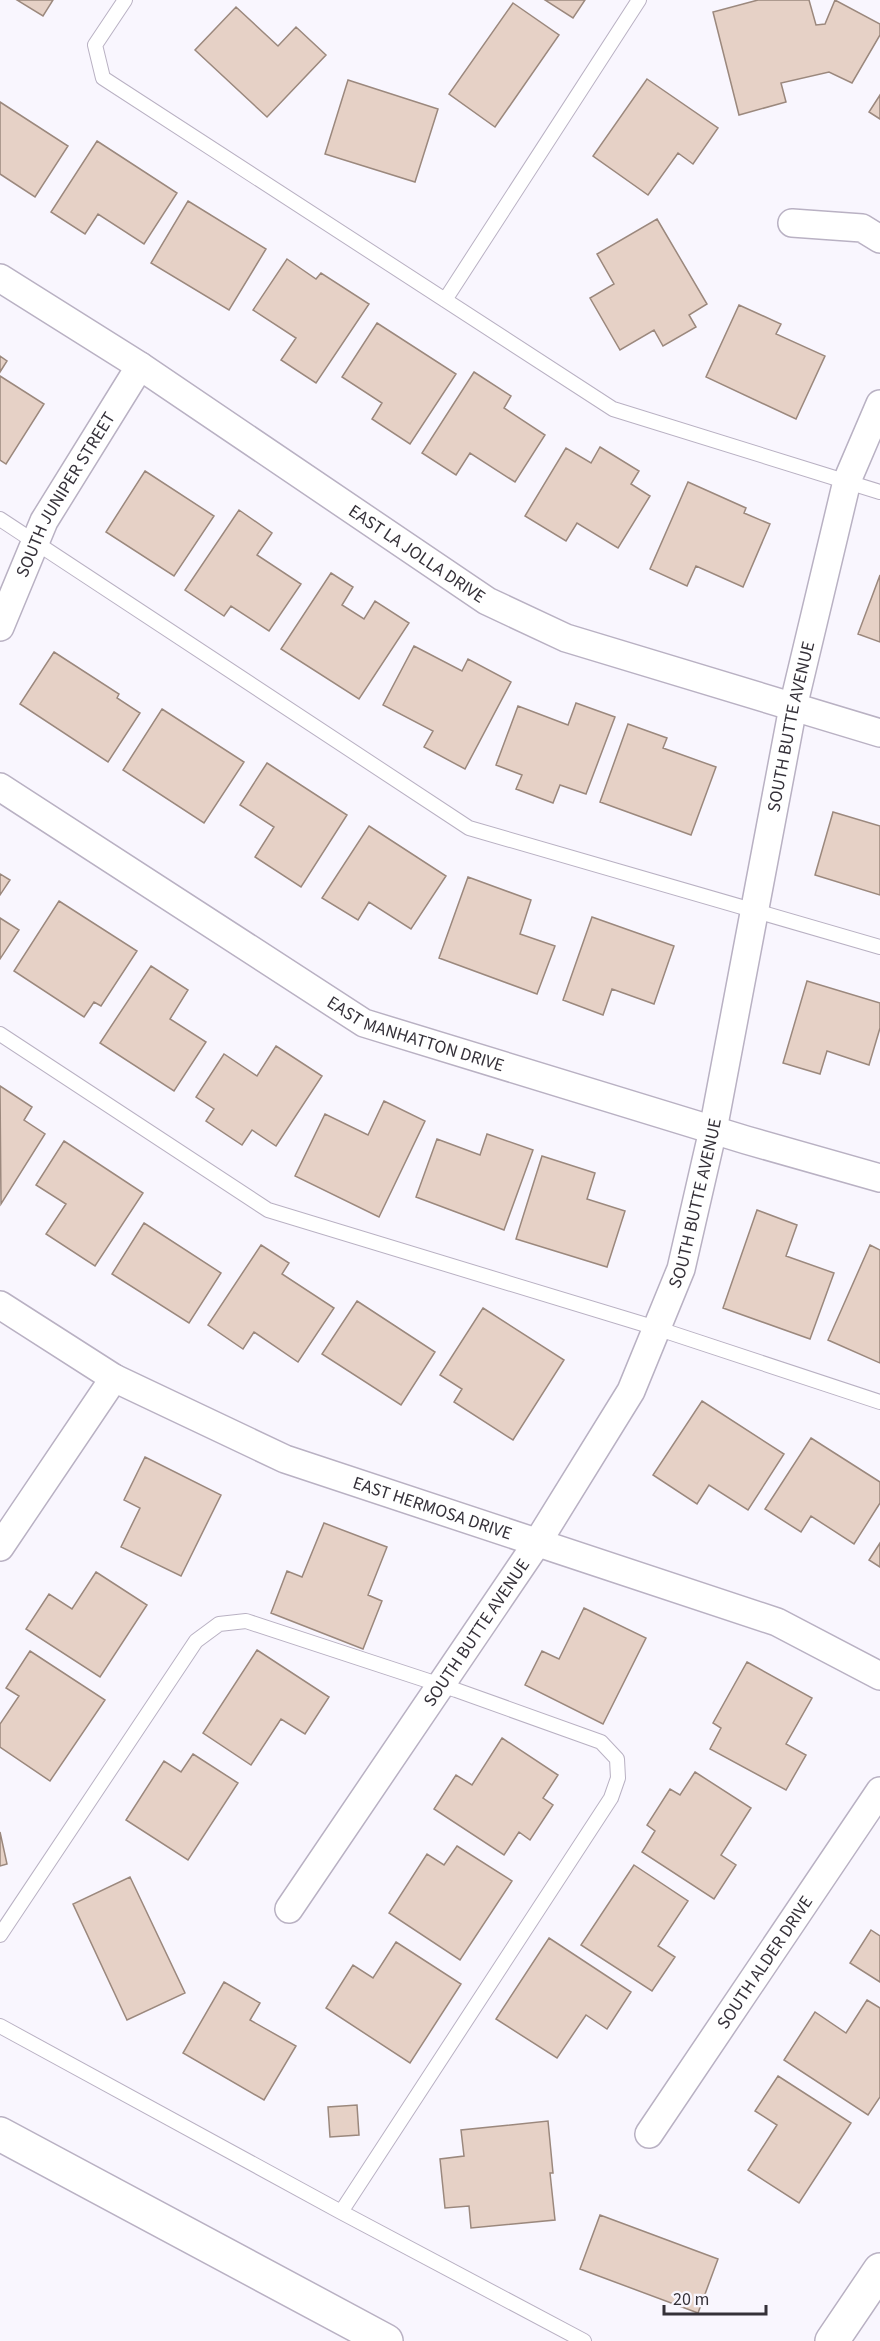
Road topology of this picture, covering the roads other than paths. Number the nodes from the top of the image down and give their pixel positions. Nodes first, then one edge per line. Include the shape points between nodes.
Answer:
1 (125, 0) edge
2 (639, 0) edge
3 (792, 223) dead end
4 (880, 239) edge
5 (0, 278) edge
6 (445, 300) junction
7 (140, 366) junction
8 (880, 404) edge
9 (847, 482) junction
10 (880, 492) edge
11 (0, 519) edge
12 (35, 542) junction
13 (0, 627) edge
14 (793, 707) junction
15 (880, 733) edge
16 (0, 787) edge
17 (755, 909) junction
18 (880, 947) edge
19 (0, 1034) edge
20 (713, 1130) junction
21 (880, 1178) edge
22 (0, 1305) edge
23 (657, 1328) junction
24 (114, 1378) junction
25 (880, 1402) edge
26 (537, 1542) junction
27 (0, 1547) edge
28 (880, 1676) edge
29 (441, 1685) junction
30 (880, 1791) edge
31 (289, 1909) dead end
32 (0, 1935) edge
33 (0, 2026) edge
34 (0, 2134) edge
35 (649, 2134) dead end
36 (341, 2212) junction
37 (880, 2270) edge
38 (386, 2341) edge
39 (584, 2341) edge
40 (832, 2341) edge

1 - 6 lane via 95,45 103,78
2 - 6 lane
3 - 4 street via 862,228
5 - 7 street, EAST LA JOLLA DRIVE
6 - 9 lane via 613,409
7 - 12 street, SOUTH JUNIPER STREET via 44,521
7 - 14 street, EAST LA JOLLA DRIVE via 487,601 566,638
8 - 9 street, SOUTH BUTTE AVENUE
9 - 10 lane
9 - 14 street, SOUTH BUTTE AVENUE
11 - 12 lane
12 - 13 street, SOUTH JUNIPER STREET
12 - 17 lane via 469,828
14 - 15 street, EAST LA JOLLA DRIVE
14 - 17 street, SOUTH BUTTE AVENUE
16 - 20 street, EAST MANHATTON DRIVE via 364,1023
17 - 18 lane
17 - 20 street, SOUTH BUTTE AVENUE
19 - 23 lane via 268,1209
20 - 21 street, EAST MANHATTON DRIVE
20 - 23 street, SOUTH BUTTE AVENUE via 681,1269
22 - 24 street, EAST HERMOSA DRIVE
23 - 25 lane
23 - 26 street, SOUTH BUTTE AVENUE via 631,1391
24 - 26 street, EAST HERMOSA DRIVE via 285,1459
24 - 27 street
26 - 28 street, EAST HERMOSA DRIVE via 777,1622
26 - 29 street, SOUTH BUTTE AVENUE
29 - 31 street, SOUTH BUTTE AVENUE
29 - 32 lane via 246,1621 219,1624 196,1641
29 - 36 lane via 601,1742 617,1759 618,1778 611,1798
30 - 35 street, SOUTH ALDER DRIVE
33 - 36 lane
34 - 38 main road
36 - 39 lane
37 - 40 main road

